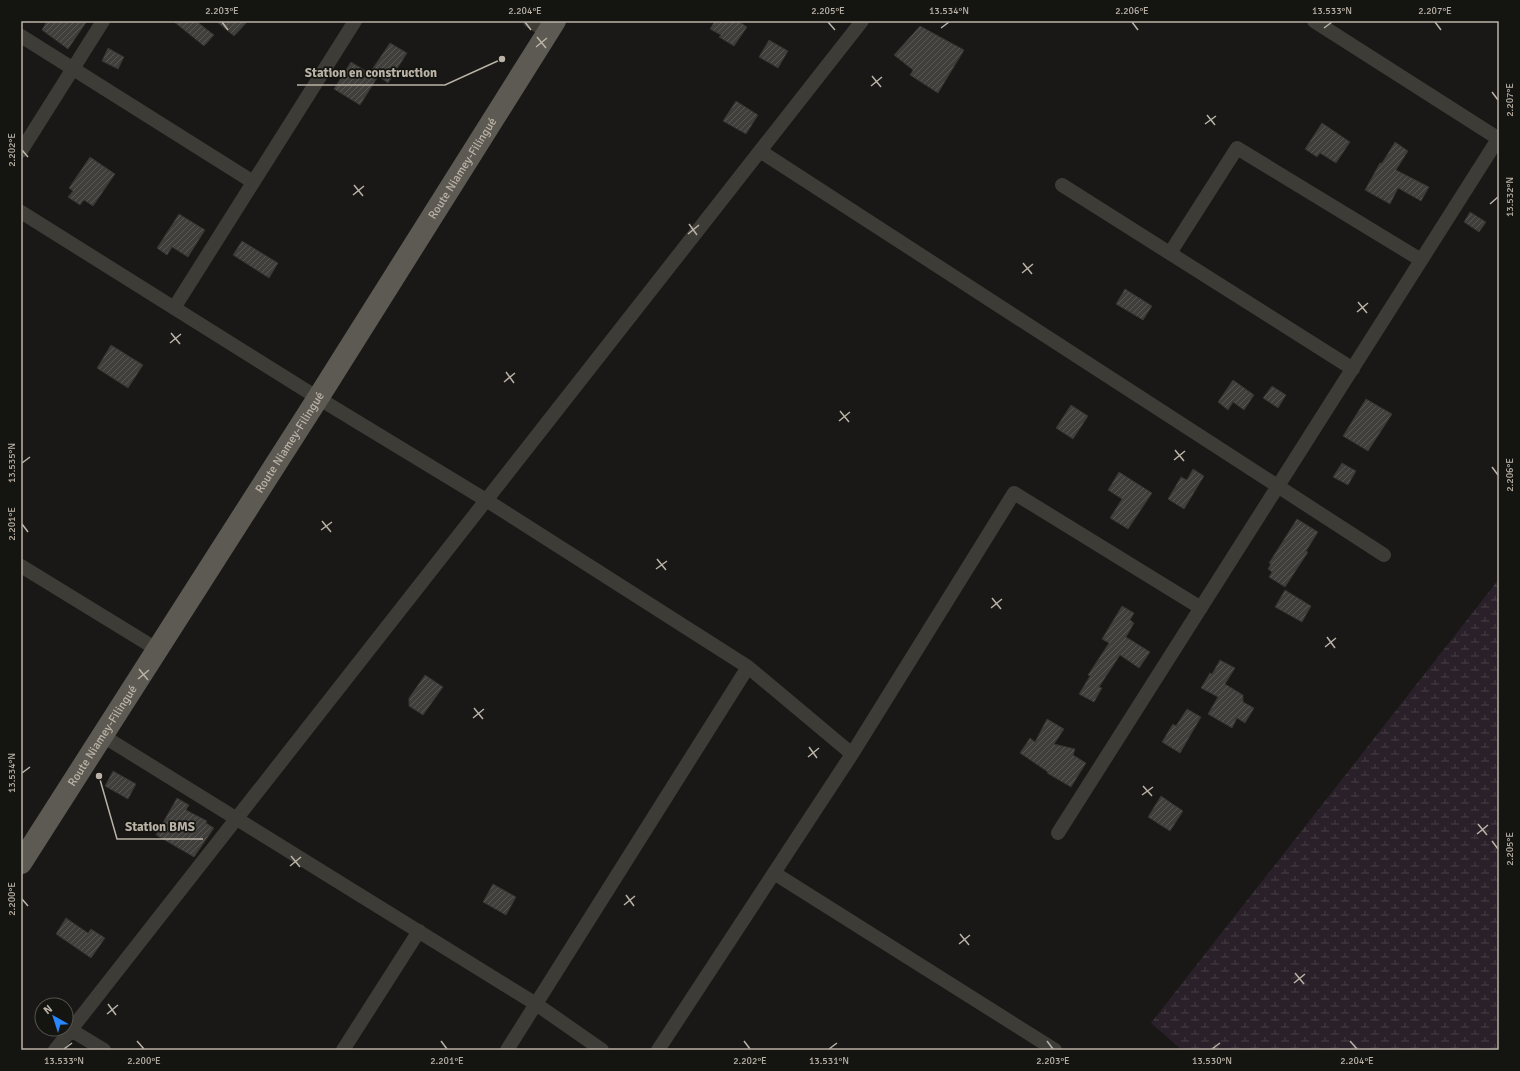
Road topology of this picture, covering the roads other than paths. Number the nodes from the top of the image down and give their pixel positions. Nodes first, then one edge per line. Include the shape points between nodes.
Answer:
1 (103, 21) edge
2 (355, 21) edge
3 (530, 21) edge
4 (862, 21) edge
5 (1315, 21) edge
6 (552, 27) edge
7 (21, 36) edge
8 (73, 69) junction
9 (1499, 139) edge
10 (21, 151) edge
11 (760, 151) junction
12 (253, 182) junction
13 (1062, 185) dead end
14 (22, 215) edge
15 (1170, 253) junction
16 (1421, 260) junction
17 (174, 308) junction
18 (1353, 369) junction
19 (318, 398) junction
20 (1278, 487) junction
21 (486, 500) junction
22 (1384, 555) dead end
23 (21, 566) edge
24 (1201, 608) junction
25 (158, 650) junction
26 (748, 667) junction
27 (103, 736) junction
28 (852, 754) junction
29 (236, 819) junction
30 (1058, 833) dead end
31 (21, 863) edge
32 (774, 873) junction
33 (419, 932) junction
34 (536, 1004) junction
35 (74, 1026) edge
36 (74, 1032) edge
37 (65, 1037) edge
38 (55, 1050) edge
39 (104, 1050) edge
40 (343, 1050) edge
41 (507, 1050) edge
42 (602, 1050) edge
43 (658, 1050) edge
44 (1055, 1050) edge

1 - 8 street
2 - 12 street
3 - 6 street
4 - 11 street
5 - 9 street
6 - 19 main road, Route Niamey-Filingué
7 - 8 street
8 - 10 street
8 - 12 street
9 - 16 street
11 - 20 street
11 - 21 street
12 - 17 street
13 - 15 street
14 - 17 street
15 - 16 street via 1237,148
15 - 18 street
16 - 18 street
17 - 19 street
18 - 20 street
19 - 21 street
19 - 25 main road, Route Niamey-Filingué
20 - 22 street
20 - 24 street
21 - 26 street
21 - 29 street
23 - 25 street
24 - 28 street via 1014,493
24 - 30 street
25 - 27 main road, Route Niamey-Filingué
26 - 28 street
26 - 34 street
27 - 29 street
27 - 31 main road, Route Niamey-Filingué
28 - 32 street
29 - 33 street
29 - 35 street
32 - 43 street
32 - 44 street
33 - 34 street
33 - 40 street
34 - 41 street
34 - 42 street
36 - 39 street
37 - 38 street

